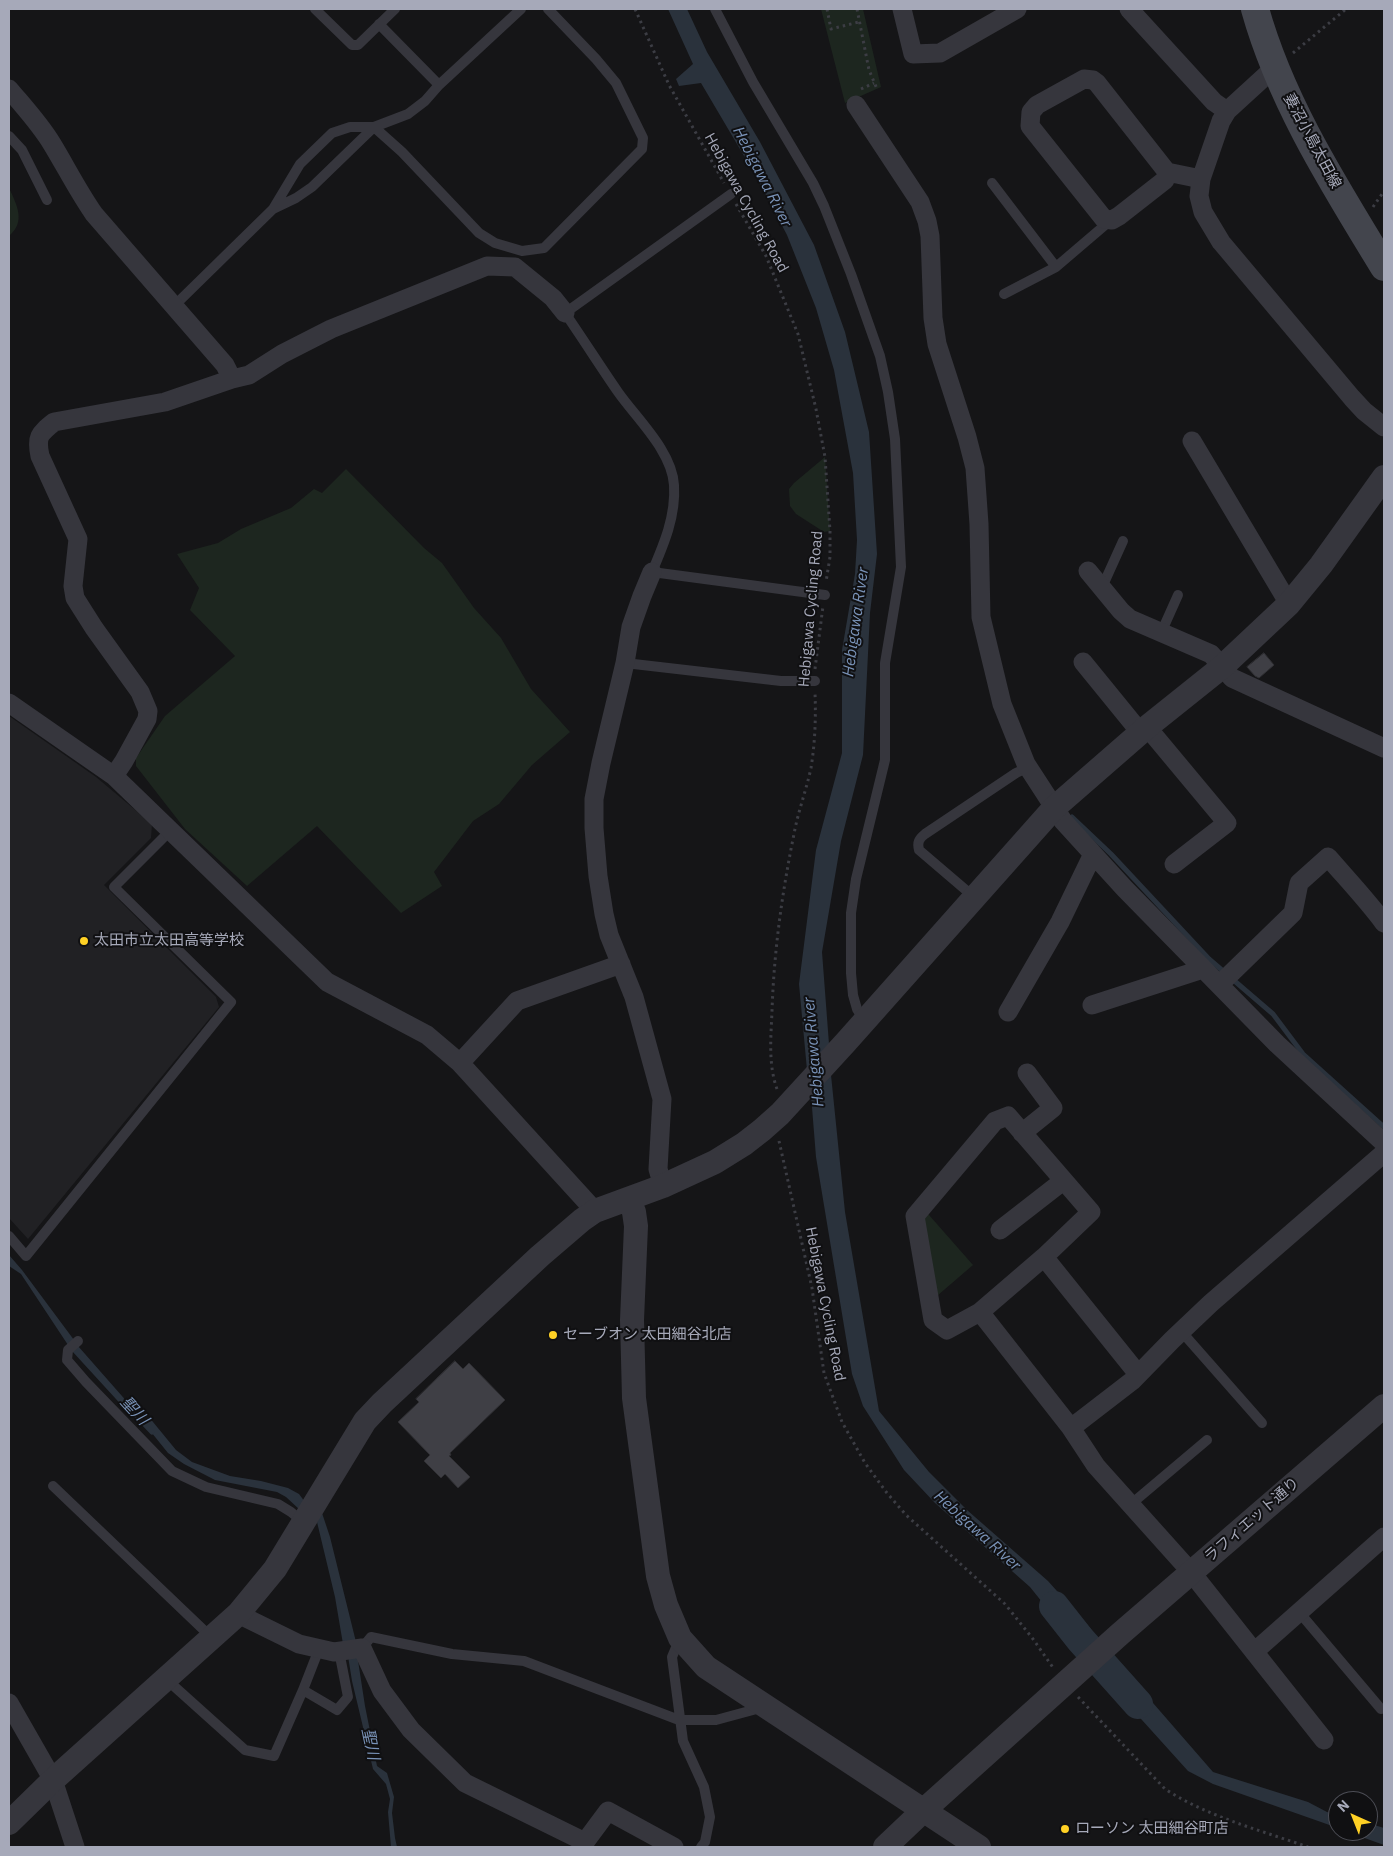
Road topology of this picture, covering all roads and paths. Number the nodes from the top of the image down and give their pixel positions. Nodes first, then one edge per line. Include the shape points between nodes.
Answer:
1 (315, 9) edge
2 (395, 9) edge
3 (521, 9) edge
4 (548, 9) edge
5 (635, 9) edge
6 (715, 9) edge
7 (827, 9) edge
8 (857, 9) edge
9 (902, 9) edge
10 (1017, 9) edge
11 (1129, 9) edge
12 (1255, 9) edge
13 (1346, 9) edge
14 (859, 22) junction
15 (379, 24) junction
16 (1274, 68) junction
17 (439, 85) junction
18 (9, 89) edge
19 (877, 89) dead end
20 (856, 105) dead end
21 (1227, 111) junction
22 (374, 128) junction
23 (9, 136) edge
24 (1167, 172) junction
25 (1201, 179) junction
26 (992, 183) dead end
27 (731, 194) junction
28 (47, 200) dead end
29 (274, 209) junction
30 (1112, 220) junction
31 (1056, 267) junction
32 (1384, 267) edge
33 (1004, 294) dead end
34 (174, 306) junction
35 (565, 313) junction
36 (232, 378) junction
37 (1384, 426) edge
38 (1192, 441) dead end
39 (1384, 477) edge
40 (1123, 541) dead end
41 (1088, 571) dead end
42 (652, 572) junction
43 (1099, 586) junction
44 (825, 594) junction
45 (1178, 595) dead end
46 (1289, 604) junction
47 (1161, 633) junction
48 (1083, 662) dead end
49 (626, 663) junction
50 (1222, 667) junction
51 (815, 681) junction
52 (9, 704) edge
53 (1144, 729) junction
54 (1384, 748) edge
55 (1029, 767) junction
56 (114, 776) junction
57 (1054, 808) junction
58 (171, 830) junction
59 (1093, 854) junction
60 (1174, 864) dead end
61 (974, 897) junction
62 (1384, 923) edge
63 (621, 964) junction
64 (1203, 970) junction
65 (1219, 985) junction
66 (1092, 1005) dead end
67 (1008, 1012) dead end
68 (865, 1021) junction
69 (460, 1063) junction
70 (1026, 1073) dead end
71 (784, 1098) junction
72 (1022, 1133) junction
73 (779, 1140) dead end
74 (1384, 1143) edge
75 (1384, 1154) edge
76 (1063, 1181) junction
77 (663, 1186) junction
78 (629, 1199) junction
79 (595, 1211) junction
80 (1000, 1230) dead end
81 (9, 1236) edge
82 (1044, 1257) junction
83 (980, 1312) junction
84 (1181, 1331) junction
85 (78, 1341) dead end
86 (1138, 1374) junction
87 (1384, 1406) edge
88 (1262, 1423) dead end
89 (1072, 1428) junction
90 (1207, 1440) dead end
91 (53, 1486) dead end
92 (1130, 1504) junction
93 (303, 1522) junction
94 (1384, 1537) edge
95 (1191, 1572) junction
96 (1299, 1612) junction
97 (238, 1614) junction
98 (211, 1638) junction
99 (680, 1638) junction
100 (362, 1648) junction
101 (318, 1649) junction
102 (339, 1651) junction
103 (1254, 1652) junction
104 (165, 1679) junction
105 (1068, 1682) junction
106 (303, 1690) junction
107 (9, 1703) edge
108 (765, 1707) junction
109 (1382, 1709) dead end
110 (680, 1720) junction
111 (1324, 1740) dead end
112 (53, 1780) junction
113 (924, 1810) junction
114 (9, 1823) edge
115 (75, 1847) edge
116 (674, 1847) edge
117 (701, 1847) edge
118 (885, 1847) edge
119 (979, 1847) edge
120 (1308, 1847) edge

1 - 15 lane via 352,45 358,45
2 - 15 lane
3 - 17 lane
4 - 22 lane via 616,83 643,138 642,149 544,248 522,251 495,243 479,233 402,152
5 - 27 path, Hebigawa Cycling Road via 669,85
6 - 68 lane via 824,206 880,356 895,439 901,567 886,662 885,760 856,879 851,914 853,995
7 - 14 path via 831,29
8 - 14 path
9 - 10 street via 913,54 940,53
11 - 21 street via 1214,102
12 - 16 main road, 妻沼小島太田線
13 - 16 path
14 - 19 path via 869,70
15 - 17 lane
16 - 21 street
16 - 32 main road, 妻沼小島太田線 via 1314,148
17 - 22 lane via 408,114
18 - 34 street via 51,143 94,214
20 - 55 street via 920,202 927,221 937,344 975,468 981,617 1002,704
21 - 25 street
22 - 29 lane via 312,187
22 - 29 lane via 350,126 332,132 300,164
23 - 28 lane via 22,150
24 - 25 street
24 - 30 street via 1164,180
24 - 30 street via 1093,80 1084,79 1037,105 1031,112 1030,126 1099,214
25 - 37 street via 1199,196 1204,212 1221,242 1352,398
26 - 31 lane
27 - 35 lane
27 - 44 path, Hebigawa Cycling Road via 766,256 798,334 814,400 825,457 830,531
29 - 34 lane
30 - 31 lane
31 - 33 lane
34 - 36 street via 225,365
35 - 36 street via 553,298 515,267 487,266 332,329 249,375
35 - 42 lane via 618,392 666,455 671,469 674,485 672,514 667,537
36 - 56 street via 165,402 54,422 42,432 37,442 40,456 78,539 73,586 75,598 140,692 148,711 147,719
38 - 46 street
39 - 46 street
40 - 43 lane via 1104,583
41 - 43 street
42 - 44 lane
42 - 49 street via 631,628
43 - 47 street via 1130,619
44 - 51 path, Hebigawa Cycling Road
45 - 47 lane
46 - 50 street
47 - 50 street via 1211,654
48 - 53 street
49 - 51 lane via 781,681
49 - 63 street via 594,798 602,905
50 - 53 street
50 - 54 street via 1232,678
51 - 71 path, Hebigawa Cycling Road via 816,726 811,768 782,896 773,970 771,1054 773,1077
52 - 56 street
53 - 57 street
53 - 60 street via 1227,823
55 - 57 street
55 - 61 lane via 925,834 917,844 919,850
56 - 58 street
57 - 59 street
57 - 61 street
58 - 69 street via 327,982 427,1035
58 - 81 lane via 114,887 232,1002 26,1256
59 - 64 street
59 - 67 street via 1060,922
61 - 68 street
62 - 65 street via 1328,857 1299,883 1293,914
63 - 69 street via 517,1002
63 - 77 street via 634,997 662,1099 658,1168
64 - 65 street
64 - 66 street
65 - 74 street via 1276,1044
68 - 71 street
69 - 79 street
70 - 72 street via 1053,1108
71 - 77 street via 762,1130 744,1144 716,1162
72 - 76 street
72 - 83 street via 1008,1116 995,1122 915,1216 933,1320 947,1330
73 - 105 path, Hebigawa Cycling Road via 812,1288 824,1373 842,1422 865,1463 906,1515 1005,1604
75 - 84 street
76 - 80 street
76 - 82 street via 1091,1212
77 - 78 street
78 - 79 street
78 - 99 street via 636,1226 632,1320 634,1398 658,1576
79 - 93 street via 567,1232 373,1412
82 - 83 street
82 - 86 street
83 - 89 street
84 - 86 street
84 - 88 lane
85 - 93 lane via 68,1350 67,1360 172,1471 206,1487 278,1504
86 - 89 street
87 - 95 street, ラフィエット通り
89 - 92 street via 1096,1466
90 - 92 lane
91 - 98 lane
92 - 95 street
93 - 97 street via 275,1569
94 - 96 street
95 - 103 street
95 - 105 street, ラフィエット通り
96 - 103 street
96 - 109 lane
97 - 98 street
97 - 101 street via 299,1644
98 - 104 street
99 - 108 street via 706,1666
99 - 110 lane via 672,1658
100 - 102 street
100 - 110 lane via 371,1637 452,1654 524,1661
100 - 116 street via 382,1691 411,1730 465,1783 585,1842 608,1810
101 - 102 street
101 - 106 lane
102 - 106 lane via 348,1698 343,1704 337,1710
103 - 111 street
104 - 106 lane via 245,1750 274,1756
104 - 112 street
105 - 113 street
105 - 120 path, Hebigawa Cycling Road via 1166,1789 1204,1810
107 - 112 street
108 - 110 lane via 716,1720
108 - 113 street
110 - 117 lane via 683,1742 704,1787 710,1817
112 - 114 street
112 - 115 street
113 - 118 street
113 - 119 street

